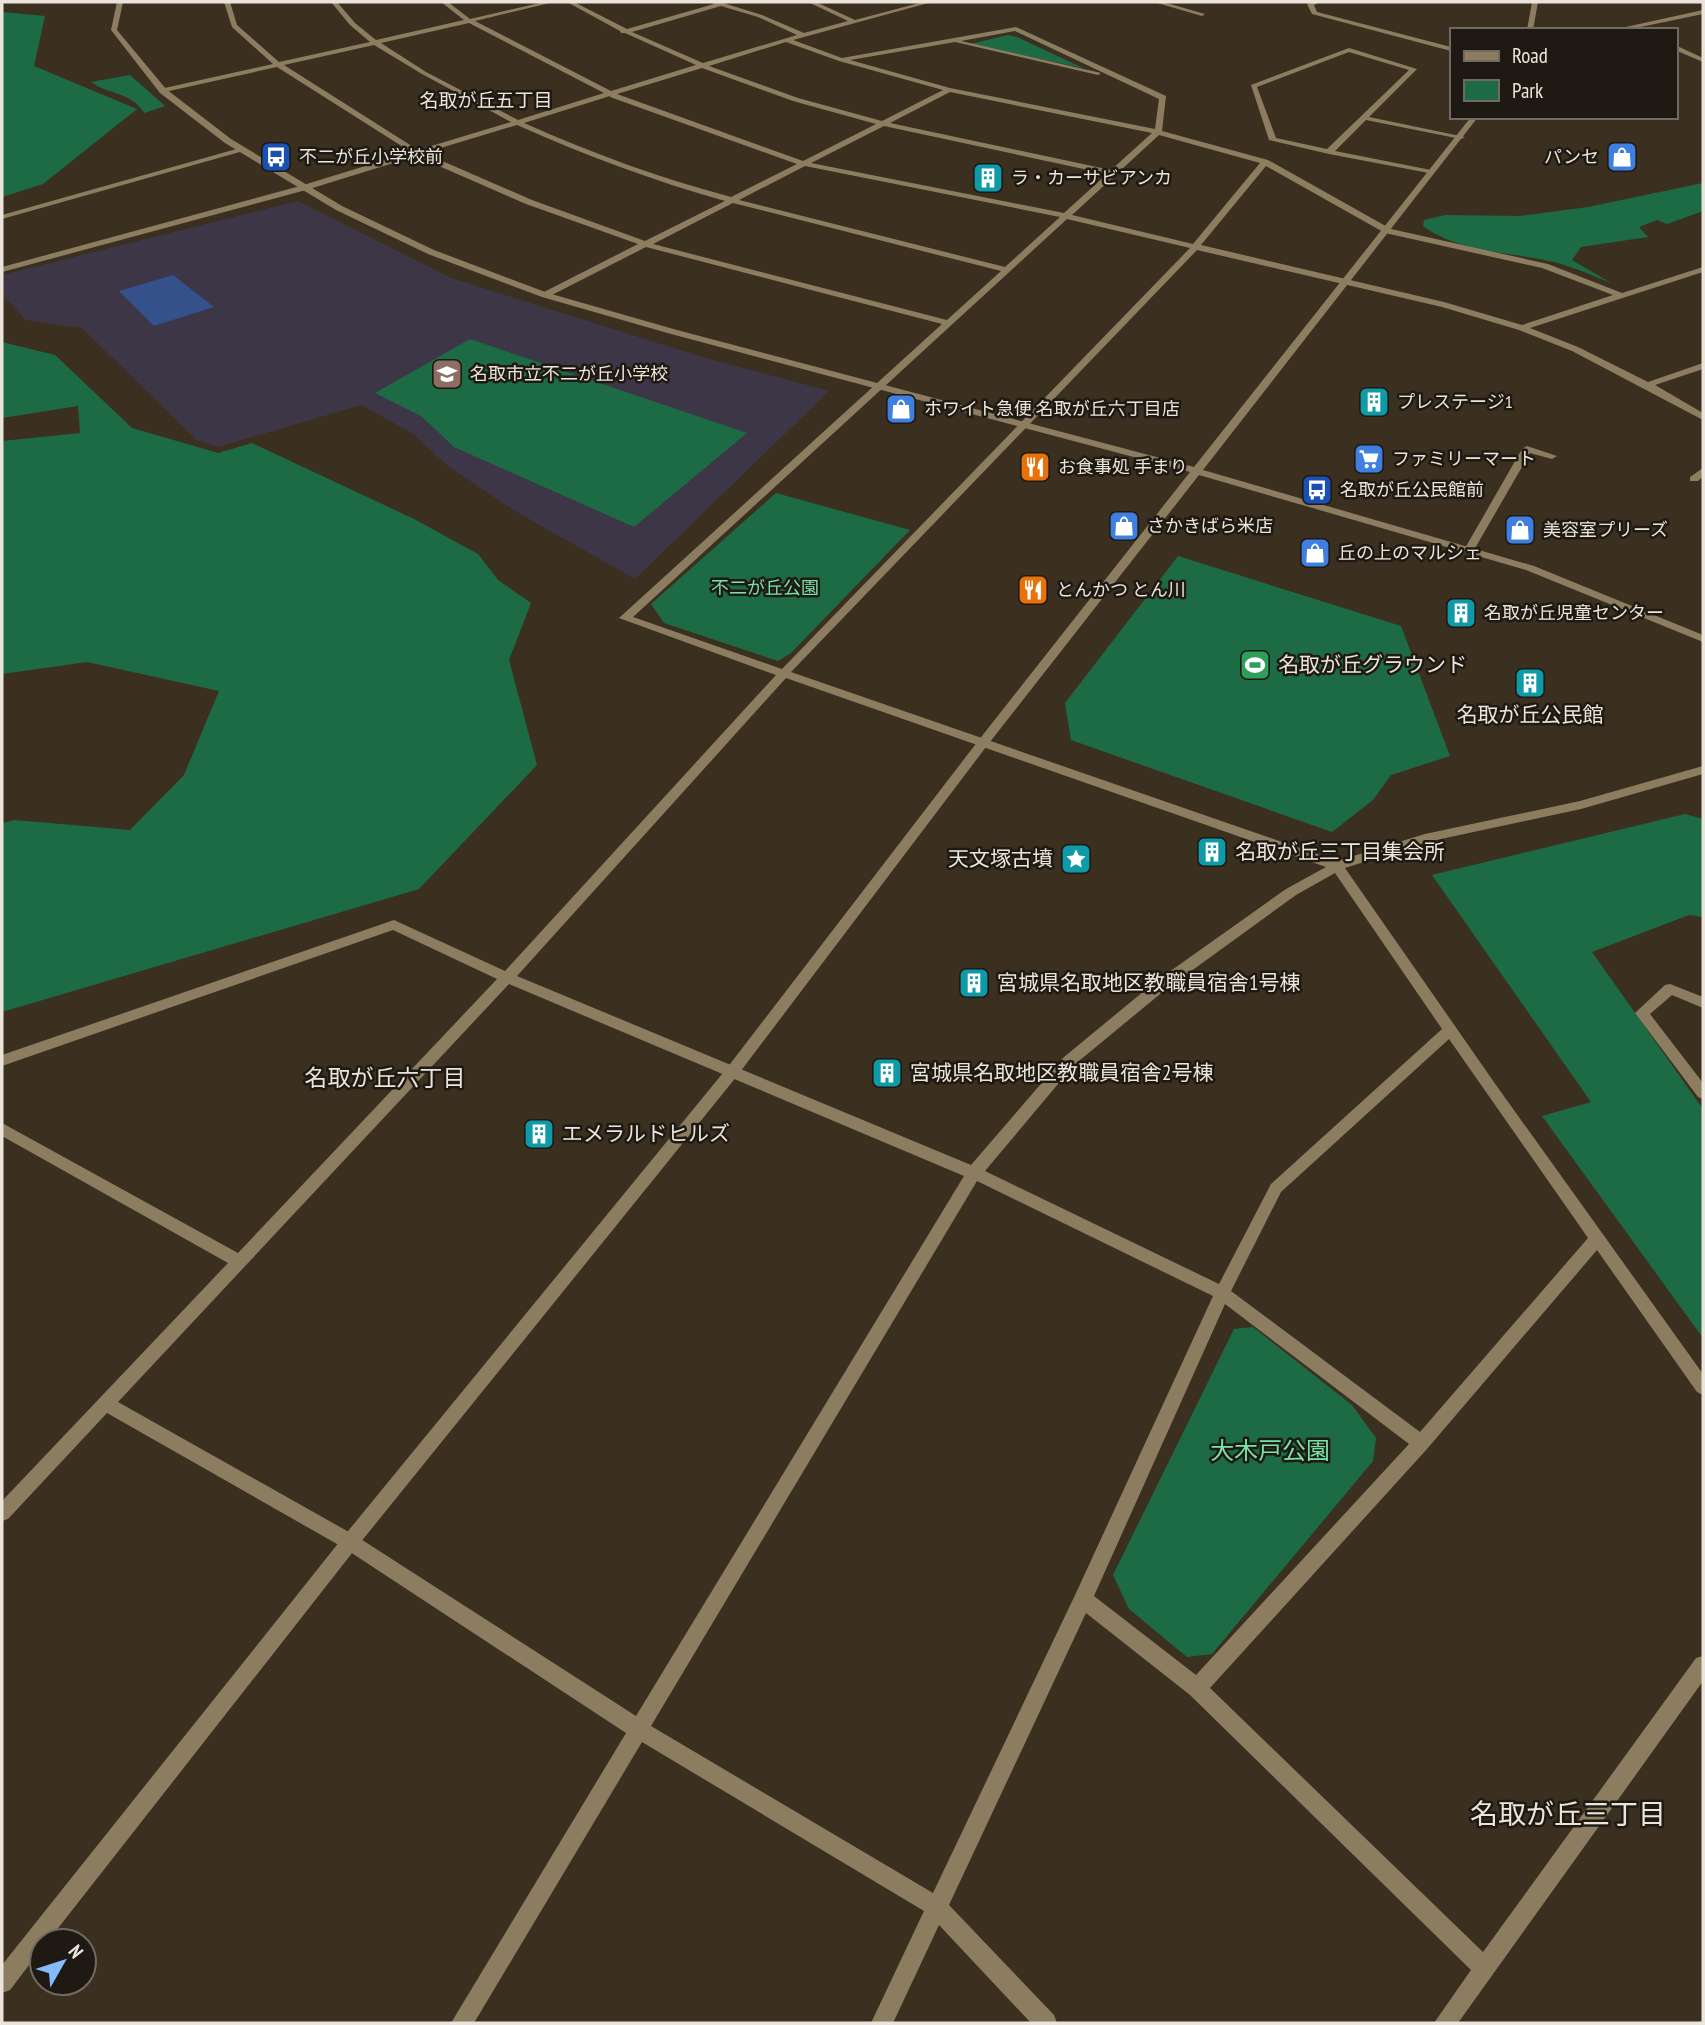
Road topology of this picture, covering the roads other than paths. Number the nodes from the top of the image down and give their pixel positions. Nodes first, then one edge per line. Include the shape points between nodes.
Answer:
1 (120, 2) edge
2 (227, 2) edge
3 (334, 2) edge
4 (444, 2) edge
5 (551, 2) edge
6 (570, 2) edge
7 (811, 2) edge
8 (929, 2) edge
9 (1157, 2) edge
10 (1317, 2) edge
11 (1535, 2) edge
12 (717, 3) edge
13 (1703, 12) edge
14 (1202, 15) dead end
15 (468, 20) junction
16 (855, 22) junction
17 (1530, 28) edge
18 (1633, 28) edge
19 (624, 32) junction
20 (803, 35) junction
21 (786, 40) junction
22 (373, 41) junction
23 (950, 41) junction
24 (1677, 48) edge
25 (1450, 49) edge
26 (1703, 60) edge
27 (841, 61) junction
28 (277, 64) junction
29 (702, 66) junction
30 (1120, 78) junction
31 (950, 90) junction
32 (163, 91) junction
33 (613, 94) junction
34 (1365, 118) junction
35 (1474, 119) edge
36 (515, 124) junction
37 (886, 124) junction
38 (1158, 132) junction
39 (1461, 137) junction
40 (243, 150) junction
41 (1329, 152) junction
42 (419, 154) junction
43 (1265, 162) junction
44 (805, 164) junction
45 (1431, 172) junction
46 (1113, 173) junction
47 (303, 188) junction
48 (729, 200) junction
49 (1065, 216) junction
50 (2, 217) edge
51 (1388, 231) junction
52 (645, 244) junction
53 (1194, 248) junction
54 (1703, 269) edge
55 (2, 270) edge
56 (1008, 270) junction
57 (1343, 283) junction
58 (545, 295) junction
59 (1620, 295) junction
60 (948, 323) junction
61 (1522, 328) junction
62 (1703, 366) edge
63 (1647, 385) junction
64 (879, 387) junction
65 (1703, 417) edge
66 (1020, 425) junction
67 (1552, 456) dead end
68 (1197, 471) junction
69 (1469, 550) junction
70 (1703, 639) edge
71 (784, 673) junction
72 (982, 744) junction
73 (1703, 770) edge
74 (1337, 866) junction
75 (507, 978) junction
76 (1703, 1003) edge
77 (1450, 1030) junction
78 (2, 1061) edge
79 (732, 1072) junction
80 (1703, 1093) edge
81 (2, 1129) edge
82 (974, 1173) junction
83 (1597, 1239) junction
84 (240, 1262) junction
85 (1222, 1293) junction
86 (1703, 1387) edge
87 (107, 1404) junction
88 (1422, 1443) junction
89 (2, 1513) edge
90 (350, 1542) junction
91 (1083, 1599) junction
92 (1703, 1665) edge
93 (1197, 1688) junction
94 (641, 1731) junction
95 (937, 1907) junction
96 (1483, 1967) junction
97 (2, 1982) edge
98 (462, 2023) edge
99 (882, 2023) edge
100 (1046, 2023) edge
101 (1445, 2023) edge

1 - 32 street via 114,30
2 - 28 street via 234,26
3 - 22 street via 356,29
4 - 15 street
5 - 15 street
6 - 19 street
7 - 16 street
8 - 16 street
9 - 14 street
10 - 25 street via 1310,4 1314,13
11 - 17 street
12 - 19 street
12 - 20 street
13 - 18 street
15 - 22 street
15 - 33 street
16 - 20 street
19 - 29 street
20 - 21 street
21 - 27 street
21 - 29 street
22 - 28 street
22 - 36 street
23 - 27 street
23 - 30 street
23 - 30 street via 1016,29
24 - 26 street
27 - 31 street
28 - 32 street
28 - 42 street
29 - 33 street
29 - 37 street
30 - 38 street via 1163,98
31 - 37 street
31 - 38 street
32 - 40 street
33 - 36 street
33 - 44 street
34 - 39 street
34 - 41 street
34 - 41 street via 1414,69 1349,50 1253,86 1273,140
35 - 39 street
36 - 42 street
36 - 48 street via 574,149
37 - 44 street
37 - 46 street
38 - 43 street
38 - 46 street
39 - 45 street
40 - 47 street
40 - 50 street
41 - 45 street
42 - 47 street
42 - 52 street via 529,202
43 - 51 street
43 - 53 street
44 - 48 street
44 - 49 street
45 - 51 street
46 - 49 street
47 - 55 street
47 - 58 street via 431,252
48 - 52 street
48 - 56 street
49 - 53 street
49 - 56 street
51 - 57 street
51 - 59 street via 1545,266
52 - 58 street
52 - 60 street
53 - 57 street
53 - 66 street
54 - 59 street
56 - 60 street
57 - 61 street
57 - 68 street
58 - 64 street
59 - 61 street
60 - 64 street
61 - 63 street
62 - 63 street
63 - 65 street
64 - 66 street
64 - 71 street via 625,618
66 - 68 street
66 - 71 street
67 - 69 street via 1527,449
68 - 69 street
68 - 72 street
69 - 70 street via 1530,568
71 - 72 street
71 - 75 street
72 - 74 street
72 - 79 street
73 - 74 street via 1580,805 1425,838
74 - 77 street
74 - 82 street via 1291,892 1171,978 1069,1061
75 - 78 street via 394,925
75 - 79 street
75 - 84 street
76 - 80 street via 1670,989 1642,1013
77 - 83 street
77 - 85 street via 1276,1188
79 - 82 street
79 - 90 street
81 - 84 street
82 - 85 street
82 - 94 street
83 - 86 street
83 - 88 street
84 - 87 street
85 - 88 street
85 - 91 street
87 - 89 street
87 - 90 street
88 - 93 street
90 - 94 street
90 - 97 street
91 - 93 street
91 - 95 street
92 - 96 street
93 - 96 street
94 - 95 street
94 - 98 street
95 - 99 street
95 - 100 street
96 - 101 street

